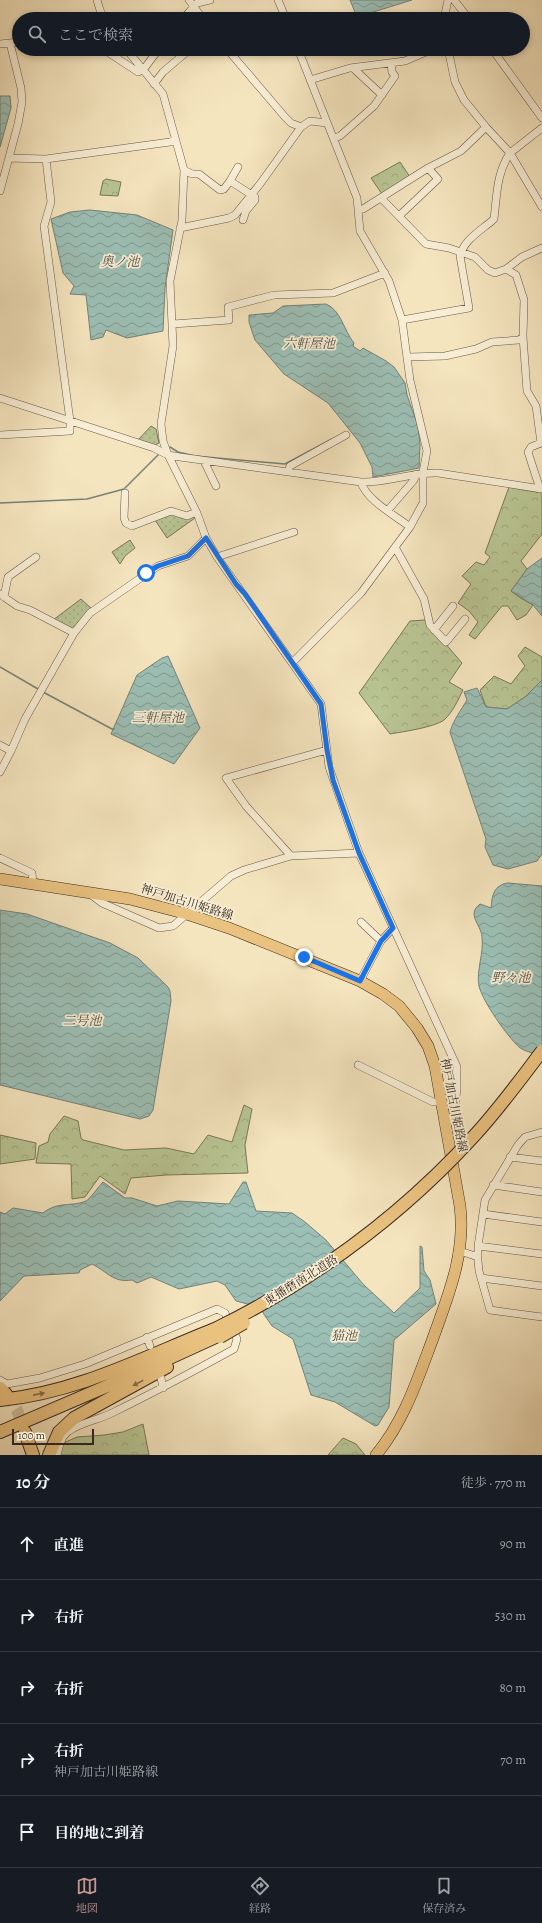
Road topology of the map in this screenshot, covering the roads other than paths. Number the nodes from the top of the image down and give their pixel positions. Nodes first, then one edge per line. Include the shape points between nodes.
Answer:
1 (97, 0) edge
2 (189, 0) edge
3 (210, 0) edge
4 (278, 0) edge
5 (448, 0) edge
6 (454, 0) edge
7 (194, 6) junction
8 (100, 10) edge
9 (189, 12) edge
10 (198, 12) edge
11 (283, 12) edge
12 (445, 12) edge
13 (463, 12) edge
14 (10, 43) joint
15 (0, 44) edge
16 (12, 51) edge
17 (13, 56) edge
18 (114, 56) edge
19 (132, 56) edge
20 (154, 56) edge
21 (182, 56) edge
22 (233, 56) edge
23 (301, 56) edge
24 (417, 56) edge
25 (449, 56) edge
26 (497, 56) edge
27 (391, 63) junction
28 (353, 68) junction
29 (143, 70) junction
30 (310, 80) junction
31 (154, 84) junction
32 (382, 95) junction
33 (542, 118) edge
34 (327, 123) junction
35 (301, 127) junction
36 (486, 128) junction
37 (542, 128) edge
38 (334, 138) junction
39 (175, 140) junction
40 (510, 153) junction
41 (9, 158) junction
42 (46, 159) junction
43 (238, 167) dead end
44 (428, 168) junction
45 (184, 170) junction
46 (230, 181) junction
47 (0, 191) edge
48 (252, 195) junction
49 (381, 198) junction
50 (542, 207) edge
51 (358, 209) junction
52 (399, 216) junction
53 (243, 220) dead end
54 (180, 228) junction
55 (542, 248) edge
56 (461, 252) junction
57 (506, 269) junction
58 (385, 273) junction
59 (402, 320) junction
60 (173, 324) junction
61 (523, 337) junction
62 (408, 357) junction
63 (0, 398) edge
64 (70, 421) junction
65 (346, 434) dead end
66 (0, 435) edge
67 (168, 455) junction
68 (204, 460) junction
69 (288, 471) junction
70 (419, 473) junction
71 (361, 482) junction
72 (216, 486) dead end
73 (541, 489) edge
74 (125, 493) dead end
75 (388, 510) junction
76 (196, 512) junction
77 (410, 528) junction
78 (294, 532) dead end
79 (206, 538) junction
80 (395, 547) junction
81 (36, 557) dead end
82 (217, 557) junction
83 (2, 596) edge
84 (453, 606) dead end
85 (465, 619) dead end
86 (434, 630) junction
87 (74, 633) junction
88 (292, 663) junction
89 (0, 745) edge
90 (327, 750) junction
91 (11, 751) junction
92 (0, 772) edge
93 (359, 853) junction
94 (292, 856) junction
95 (0, 858) edge
96 (0, 879) edge
97 (33, 884) junction
98 (88, 892) junction
99 (187, 914) junction
100 (361, 922) dead end
101 (393, 928) junction
102 (381, 941) junction
103 (360, 981) junction
104 (542, 1051) edge
105 (542, 1060) edge
106 (358, 1065) dead end
107 (441, 1102) junction
108 (445, 1123) junction
109 (542, 1132) edge
110 (510, 1157) junction
111 (542, 1161) edge
112 (493, 1185) junction
113 (542, 1192) edge
114 (483, 1214) junction
115 (542, 1222) edge
116 (478, 1246) junction
117 (460, 1251) junction
118 (542, 1254) edge
119 (478, 1257) junction
120 (481, 1278) junction
121 (542, 1286) edge
122 (542, 1308) edge
123 (542, 1317) edge
124 (219, 1333) junction
125 (147, 1337) junction
126 (150, 1346) dead end
127 (160, 1378) dead end
128 (0, 1380) edge
129 (163, 1388) junction
130 (2, 1394) edge
131 (0, 1424) edge
132 (0, 1432) edge
133 (25, 1432) tunnel mouth
134 (33, 1455) edge
135 (48, 1455) edge
136 (56, 1455) edge
137 (376, 1455) edge

1 - 8 street
2 - 7 street
3 - 7 street
4 - 11 street
5 - 12 street
6 - 13 street
7 - 9 street
7 - 10 street
14 - 15 street
14 - 16 street
17 - 41 street via 22,102
18 - 29 street via 138,72
19 - 29 street
20 - 29 street
21 - 31 street via 163,72
22 - 35 street via 285,117
23 - 30 street
24 - 27 street
25 - 36 street via 459,92
26 - 33 street
27 - 28 street
27 - 32 street via 395,76
28 - 30 street
28 - 32 street
29 - 31 street
30 - 34 street
31 - 39 street via 163,94
32 - 38 street via 374,106 340,136
34 - 35 street via 310,121
34 - 38 street
35 - 48 street
36 - 40 street
36 - 44 street via 461,151
37 - 40 street
38 - 51 street via 357,198
39 - 42 street
39 - 45 street
40 - 50 street
40 - 56 street via 499,177 494,219 472,238
41 - 42 street
41 - 47 street
42 - 64 street via 51,202 44,226
43 - 46 street
44 - 49 street
44 - 52 street via 438,179
45 - 46 street via 199,174 222,191
45 - 54 street
46 - 48 street
48 - 53 street via 255,200 246,211
48 - 54 street via 235,215 229,218
49 - 51 street via 363,209
49 - 52 street
51 - 58 street via 360,231
52 - 56 street via 426,244
54 - 60 street via 170,281
55 - 57 street via 516,260
56 - 57 street via 475,257 488,270 495,273
56 - 59 street via 468,308
57 - 61 street via 516,275 524,300
58 - 59 street
58 - 60 street via 333,293 274,295 228,308 229,320
59 - 62 street
60 - 67 street via 173,346 161,424
61 - 62 street via 519,340 492,342 476,349 445,356
61 - 73 street via 527,391 536,406 541,443 528,452
62 - 70 street via 410,380 427,451
63 - 64 street
64 - 66 street via 70,431
64 - 67 street via 154,448
65 - 69 street via 290,466
67 - 68 street
67 - 76 street
68 - 69 street
68 - 72 street
69 - 71 street
70 - 71 street
70 - 73 street via 438,473
70 - 75 street
70 - 77 street via 422,503
71 - 75 street via 365,492
74 - 76 street via 124,518 132,526 171,511 187,516
75 - 77 street
76 - 79 street
77 - 80 street
78 - 82 street
79 - 82 street
79 - 87 street via 188,556 158,566 109,599 90,613
80 - 86 street via 424,599 428,622
80 - 88 street via 361,593
81 - 83 street via 8,577
82 - 88 street
83 - 87 street via 17,606
84 - 86 street
85 - 86 street via 447,642
87 - 91 street via 25,719
88 - 90 street via 321,704
89 - 91 street
90 - 93 street via 333,780
90 - 94 street via 226,778 246,806
91 - 92 street
93 - 94 street
93 - 101 street
94 - 99 street via 231,876
95 - 97 street via 32,873
96 - 97 main road, 神戸加古川姫路線
97 - 98 main road, 神戸加古川姫路線
98 - 99 main road, 神戸加古川姫路線 via 130,898
98 - 99 street via 102,903 159,928 173,926
99 - 103 main road, 神戸加古川姫路線 via 243,933
100 - 102 street
101 - 102 street
101 - 108 street via 457,1067 454,1115
102 - 103 street
103 - 107 main road, 神戸加古川姫路線 via 391,999 418,1028 435,1066
104 - 124 highway, 東播磨南北道路, bridge via 475,1135 437,1175 394,1214 352,1247
105 - 124 highway, 東播磨南北道路, bridge via 479,1139 418,1200 377,1235 292,1295 244,1323
106 - 107 street via 433,1102
107 - 108 main road, 神戸加古川姫路線
108 - 117 main road, 神戸加古川姫路線 via 461,1218
109 - 110 street via 525,1137
110 - 111 street
110 - 112 street
112 - 113 street
112 - 114 street via 485,1200
114 - 115 street
114 - 116 street
116 - 118 street
116 - 119 street
117 - 119 street
117 - 137 main road, 神戸加古川姫路線 via 454,1280 410,1400 391,1437
119 - 120 street
120 - 121 street
120 - 123 street via 490,1310
122 - 123 street
130 -> 124 highway via 29,1396 65,1388
124 - 131 highway, 東播磨南北道路
124 - 132 highway, 東播磨南北道路 via 120,1381
124 -> 135 highway via 74,1418 59,1432
125 - 126 street
125 - 128 street via 85,1364 47,1376 7,1384
125 - 129 street via 217,1309 225,1313 237,1339 234,1349
127 - 129 street
129 - 136 street via 109,1415 69,1431 62,1439
133 - 134 highway

